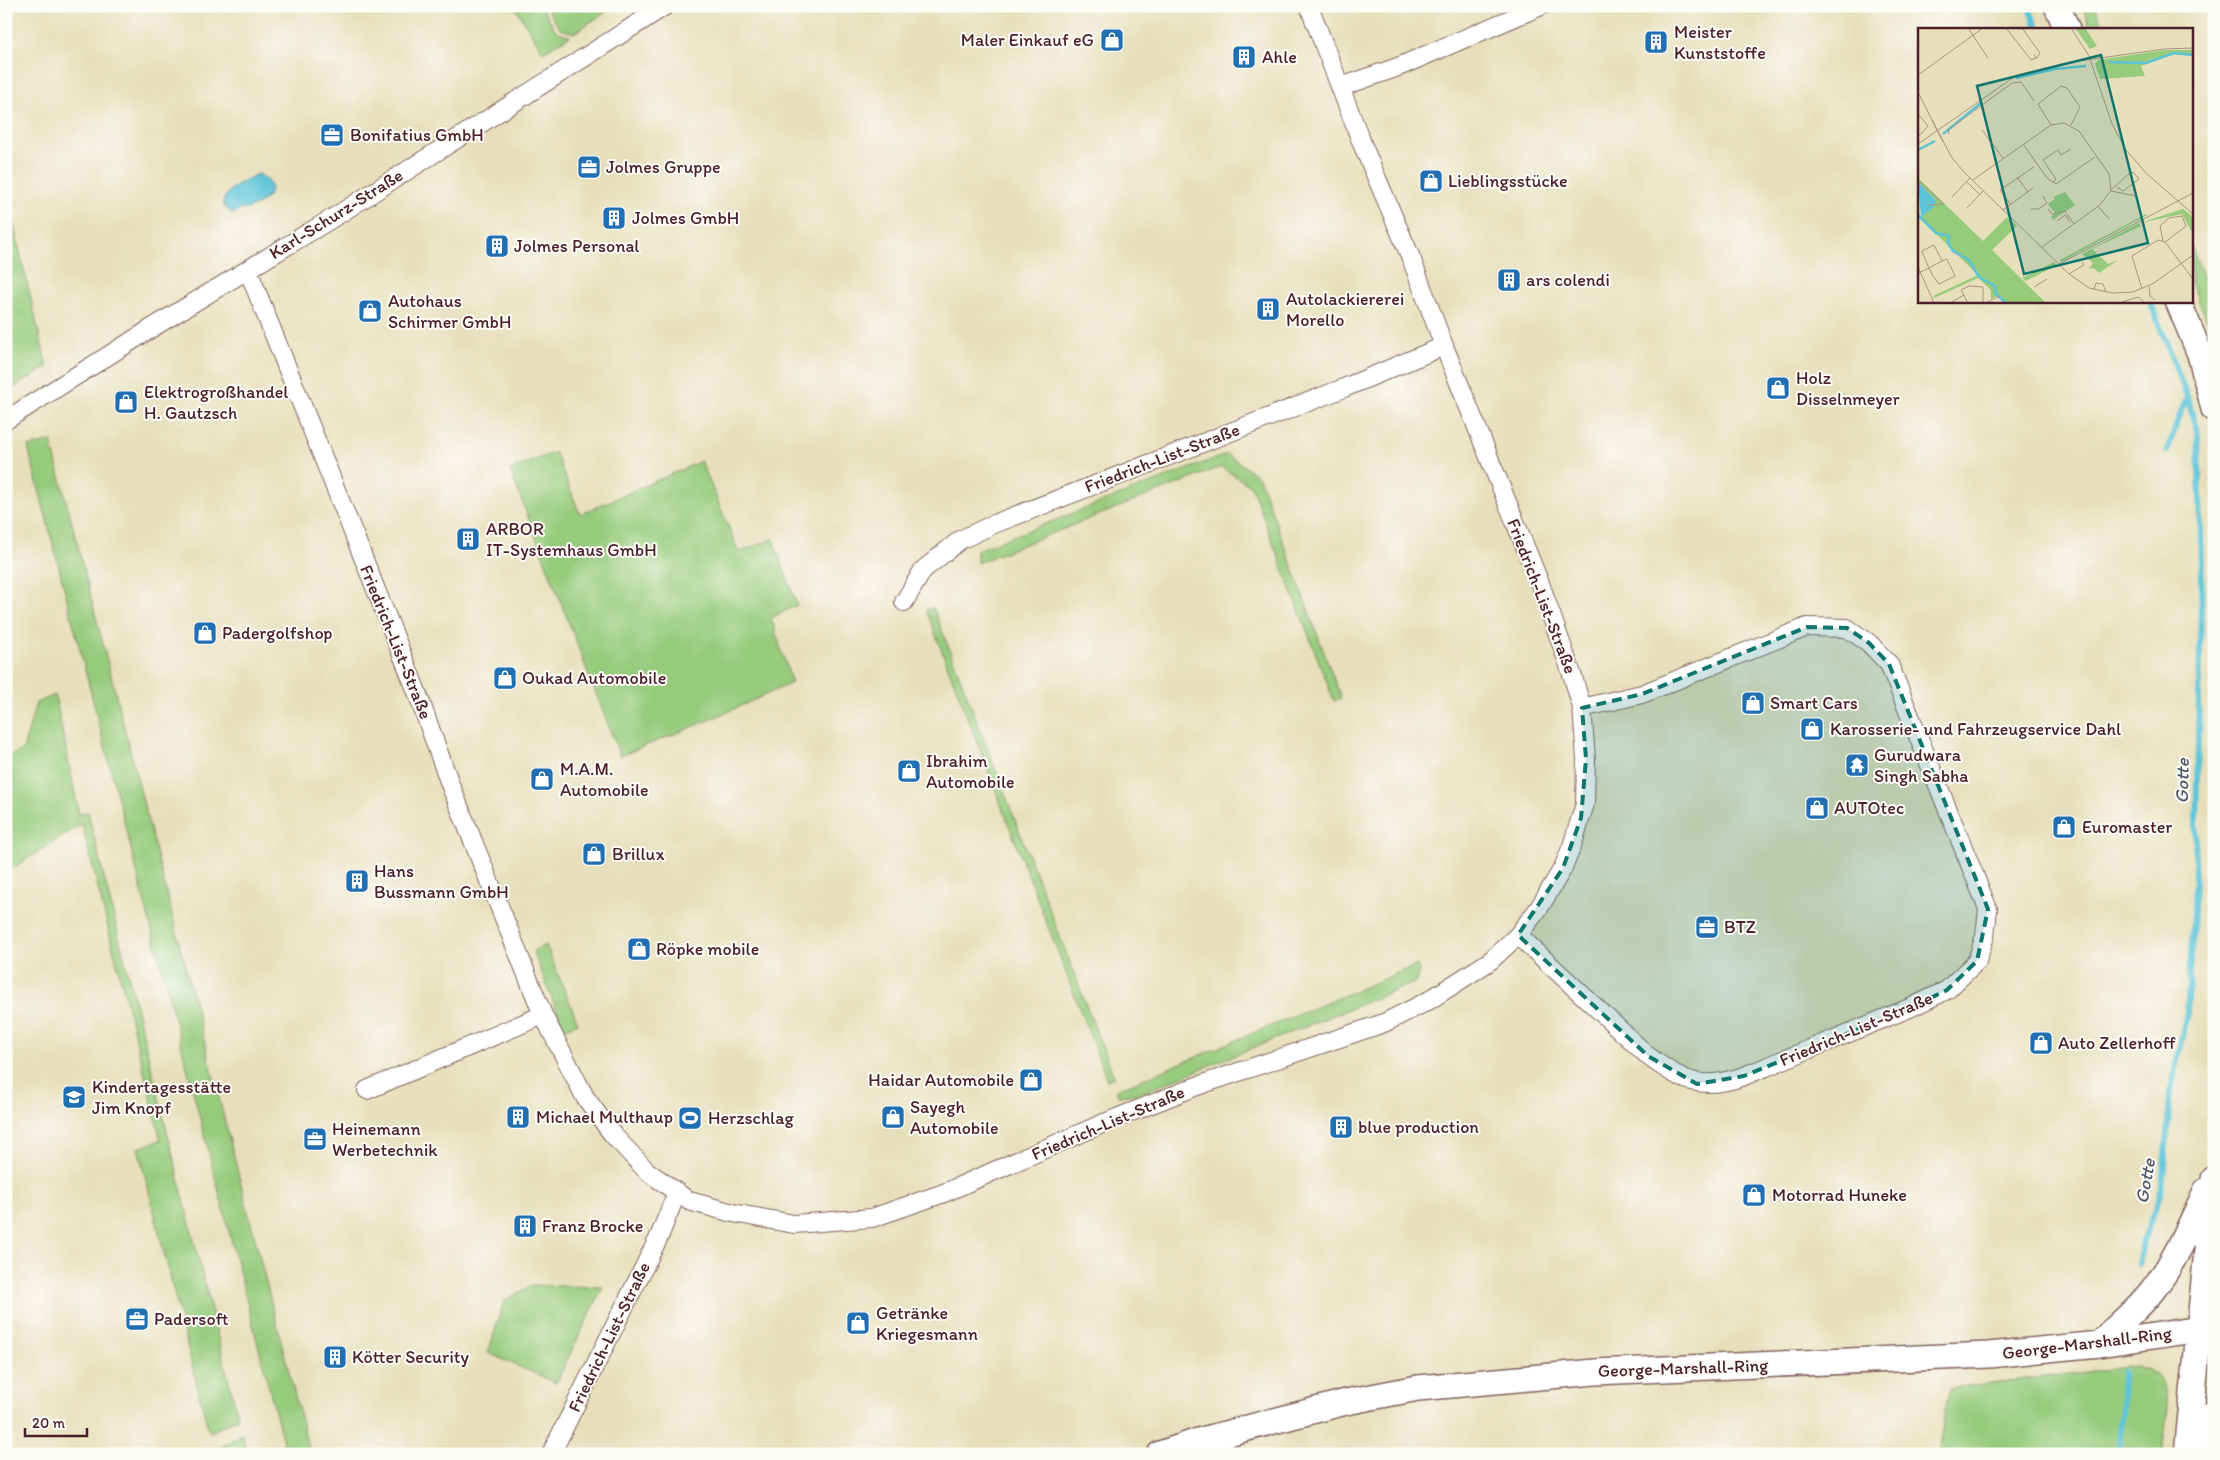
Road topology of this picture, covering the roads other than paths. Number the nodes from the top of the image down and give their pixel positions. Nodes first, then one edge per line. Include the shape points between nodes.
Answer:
1 (665, 6) edge
2 (1309, 6) edge
3 (1541, 6) edge
4 (2058, 6) edge
5 (2067, 28) edge
6 (1341, 88) junction
7 (248, 270) junction
8 (2178, 302) edge
9 (1444, 346) junction
10 (2214, 409) edge
11 (6, 420) edge
12 (904, 602) dead end
13 (1582, 708) junction
14 (1518, 936) junction
15 (543, 1014) junction
16 (367, 1090) dead end
17 (2214, 1175) edge
18 (2214, 1179) edge
19 (677, 1192) junction
20 (2207, 1328) edge
21 (2099, 1344) junction
22 (2214, 1413) edge
23 (551, 1454) edge
24 (1160, 1454) edge
25 (2187, 1454) edge
26 (2195, 1454) edge

1 - 7 street, Karl-Schurz-Straße
2 - 6 street, Friedrich-List-Straße
3 - 6 street
4 - 5 main road
6 - 9 street, Friedrich-List-Straße
7 - 11 street, Karl-Schurz-Straße
7 - 15 street, Friedrich-List-Straße
8 - 10 main road via 2200,354
9 - 12 street, Friedrich-List-Straße via 960,540 923,570
9 - 13 street, Friedrich-List-Straße via 1541,586
13 - 14 street, Friedrich-List-Straße via 1586,759 1581,818 1563,868
13 - 14 street, Friedrich-List-Straße via 1642,694 1807,627 1847,628 1870,643 1888,664 1988,909 1977,962 1947,990 1912,1007 1744,1076 1727,1082 1697,1084 1663,1068 1648,1056
14 - 19 street, Friedrich-List-Straße via 1490,961 1428,1002 1384,1023 1196,1086 944,1193 872,1218 794,1224 689,1201
15 - 16 street
15 - 19 street, Friedrich-List-Straße via 585,1096 613,1135 647,1171
17 - 21 main road via 2183,1242 2161,1279
18 - 20 main road
19 - 23 street, Friedrich-List-Straße via 659,1237
20 - 21 main road, George-Marshall-Ring
20 - 25 main road
21 - 24 main road, George-Marshall-Ring via 1883,1361 1595,1372 1418,1388 1346,1402
22 - 26 main road

